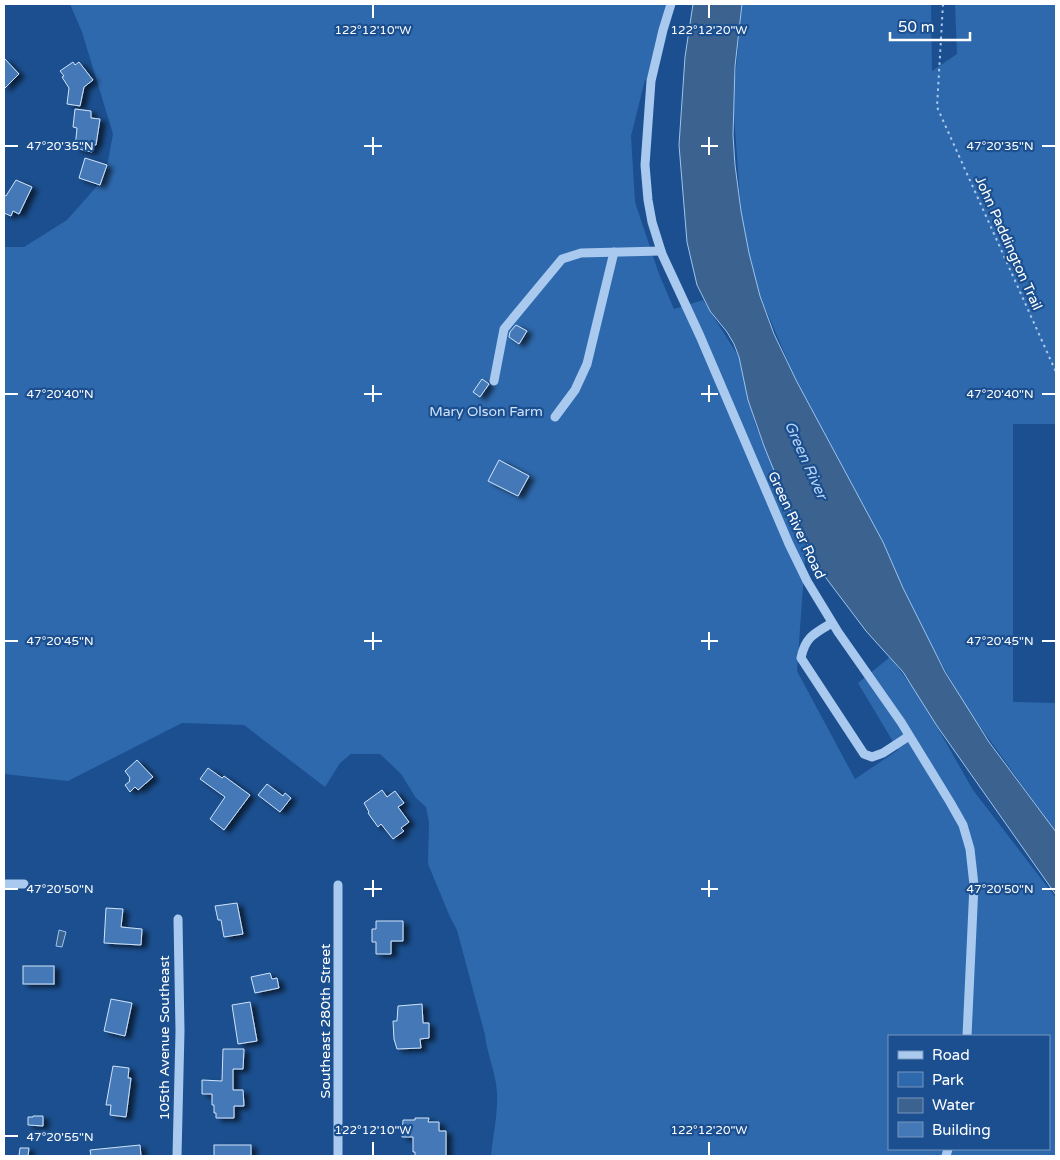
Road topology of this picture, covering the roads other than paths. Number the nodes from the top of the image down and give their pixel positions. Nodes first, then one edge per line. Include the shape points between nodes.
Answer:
1 (671, 4) edge
2 (661, 251) junction
3 (614, 252) junction
4 (494, 381) dead end
5 (555, 417) dead end
6 (832, 623) junction
7 (909, 736) junction
8 (4, 884) edge
9 (24, 884) dead end
10 (338, 885) dead end
11 (178, 919) dead end
12 (968, 1035) edge
13 (177, 1156) edge
14 (338, 1156) edge

1 - 2 street, Green River Road via 651,81 645,165 652,222
2 - 3 street
2 - 6 street, Green River Road via 789,544
3 - 4 street via 581,253 562,258 504,329
3 - 5 street via 587,364 576,390
6 - 7 street, Green River Road
6 - 7 street via 810,636 801,658 864,754 872,757 883,753
7 - 12 street, Green River Road via 963,825 970,848 974,885
8 - 9 street
10 - 14 street, Southeast 280th Street
11 - 13 street, 105th Avenue Southeast

